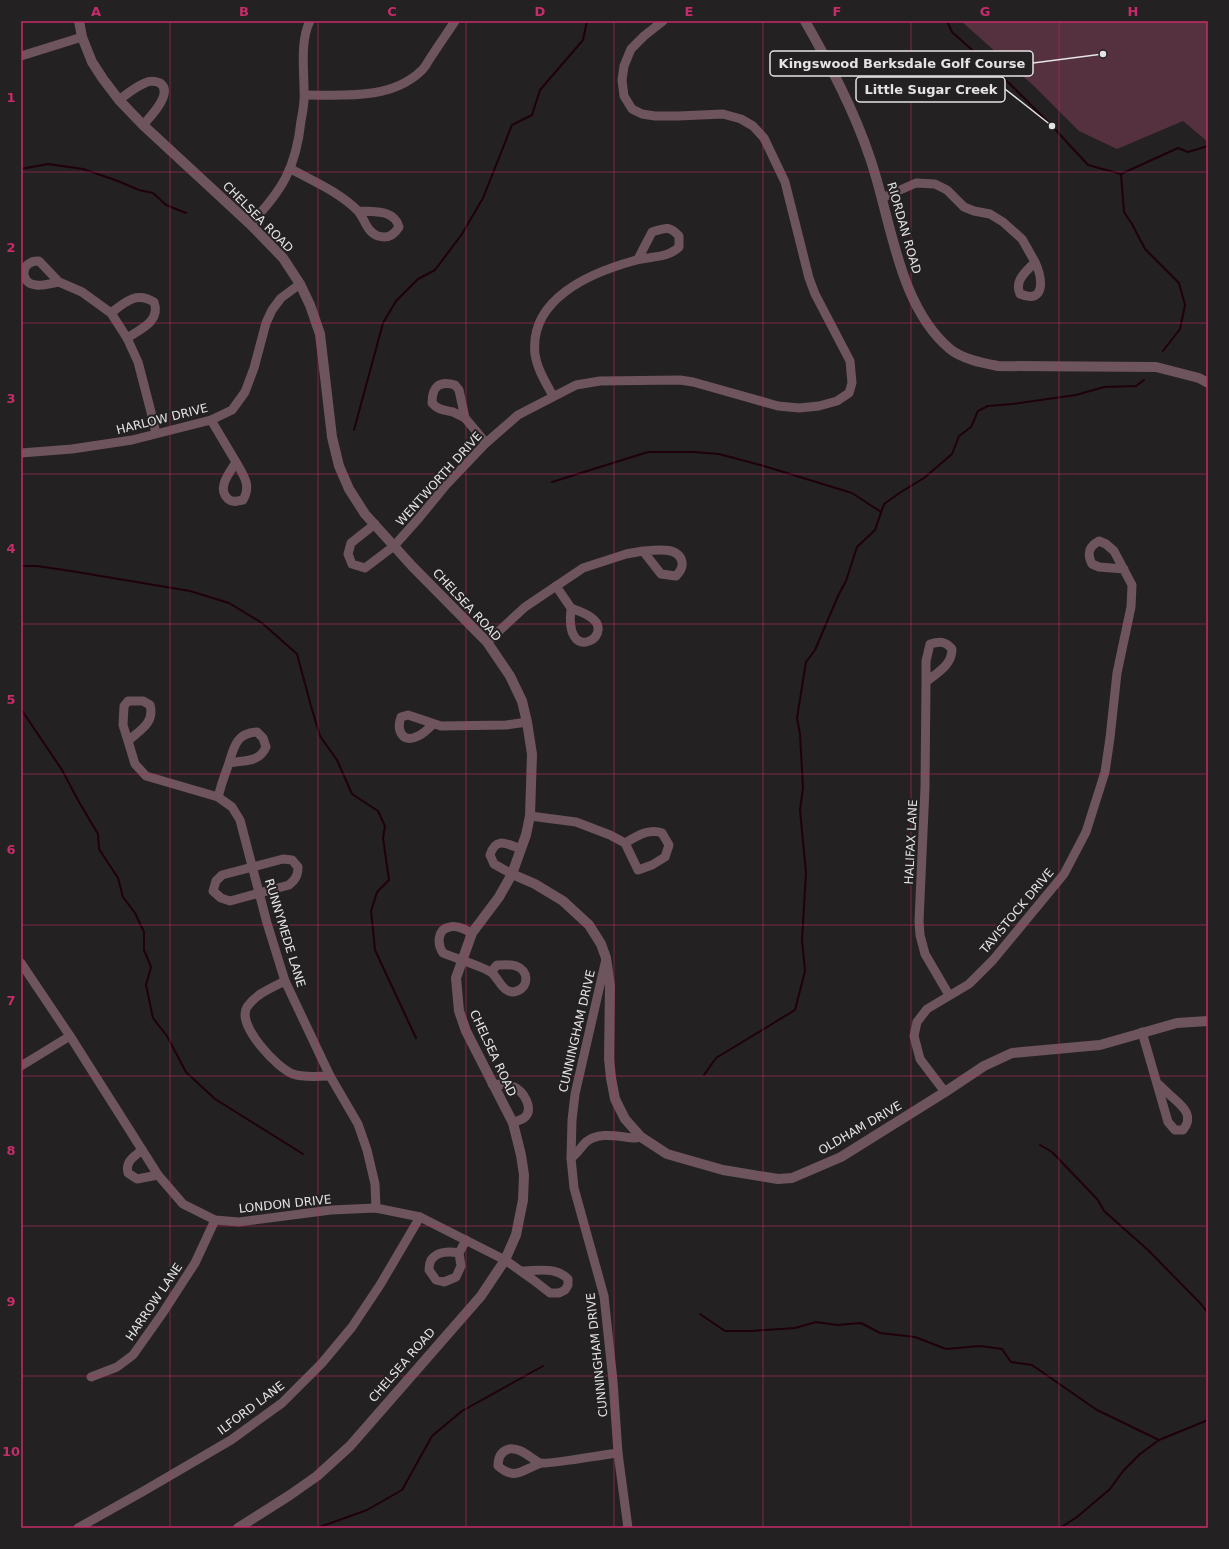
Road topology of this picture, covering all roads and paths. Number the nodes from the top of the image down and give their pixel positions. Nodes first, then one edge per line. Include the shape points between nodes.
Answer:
1 (79, 21) edge
2 (310, 21) edge
3 (455, 21) edge
4 (663, 21) edge
5 (805, 21) edge
6 (82, 37) junction
7 (21, 56) edge
8 (304, 95) junction
9 (119, 100) junction
10 (143, 125) junction
11 (291, 169) junction
12 (882, 198) junction
13 (358, 211) dead end
14 (250, 224) junction
15 (638, 259) junction
16 (1035, 262) dead end
17 (59, 282) dead end
18 (300, 284) junction
19 (111, 313) junction
20 (127, 338) junction
21 (1208, 383) edge
22 (553, 396) junction
23 (465, 418) dead end
24 (211, 420) junction
25 (156, 433) junction
26 (486, 443) junction
27 (21, 453) edge
28 (236, 462) dead end
29 (375, 524) junction
30 (394, 546) junction
31 (643, 551) dead end
32 (1124, 569) dead end
33 (556, 586) junction
34 (571, 608) dead end
35 (487, 642) junction
36 (926, 682) dead end
37 (527, 722) junction
38 (434, 724) dead end
39 (128, 741) dead end
40 (230, 763) dead end
41 (218, 797) junction
42 (530, 816) junction
43 (625, 843) junction
44 (520, 849) junction
45 (253, 867) junction
46 (512, 874) junction
47 (260, 894) junction
48 (472, 933) junction
49 (606, 958) junction
50 (461, 961) junction
51 (21, 963) edge
52 (491, 972) dead end
53 (285, 981) junction
54 (949, 996) junction
55 (1208, 1021) edge
56 (1142, 1032) junction
57 (70, 1036) junction
58 (21, 1066) edge
59 (330, 1076) junction
60 (1157, 1083) junction
61 (492, 1084) junction
62 (945, 1092) junction
63 (513, 1123) junction
64 (641, 1137) junction
65 (142, 1150) junction
66 (571, 1158) junction
67 (158, 1175) junction
68 (376, 1208) junction
69 (420, 1217) junction
70 (215, 1220) junction
71 (466, 1240) junction
72 (459, 1254) dead end
73 (505, 1260) junction
74 (520, 1270) junction
75 (91, 1377) dead end
76 (618, 1453) junction
77 (542, 1464) dead end
78 (78, 1528) edge
79 (238, 1528) edge
80 (628, 1528) edge

1 - 6 street, CHELSEA ROAD
2 - 8 street via 304,55
3 - 8 street via 422,70 404,84 380,91 345,95
4 - 22 street, WENTWORTH DRIVE via 631,50 624,66 624,96 632,109 642,114 723,114 741,119 753,126 764,138 786,182 809,278 850,361 852,383 849,393 837,401 799,408 778,406 693,382 668,379 600,381 576,385
5 - 12 street, RIORDAN ROAD via 855,118 871,159
6 - 7 street
6 - 9 street, CHELSEA ROAD via 92,62
8 - 11 street via 300,134
9 - 10 street, CHELSEA ROAD
9 - 10 street via 146,82 160,84 164,89 164,95
10 - 14 street, CHELSEA ROAD
11 - 13 street via 337,195
11 - 14 street via 270,204
12 - 16 street via 916,183 935,184 947,190 964,207 990,214 1004,222 1022,239
12 - 21 street, RIORDAN ROAD via 904,278 919,310 934,332 951,349 975,361 998,366 1156,368 1199,378
14 - 18 street, CHELSEA ROAD via 283,258
15 - 15 street via 673,252 678,246 679,236 666,228 652,232
15 - 22 street via 581,280 563,292 540,320 536,332 535,352 542,375
17 - 19 street via 82,292
18 - 24 street, HARLOW DRIVE via 281,298 272,310 245,392 232,410
18 - 29 street, CHELSEA ROAD via 320,334 332,437 339,466 349,489 365,514
19 - 20 street
19 - 20 street via 130,298 143,297 154,302 156,312 152,321
20 - 25 street via 138,362
22 - 26 street, WENTWORTH DRIVE via 518,415
23 - 26 street
24 - 25 street, HARLOW DRIVE
24 - 28 street
25 - 27 street, HARLOW DRIVE via 102,446
26 - 30 street, WENTWORTH DRIVE
29 - 30 street, CHELSEA ROAD
29 - 30 street, WENTWORTH DRIVE via 351,543 348,554 352,564 365,568
30 - 35 street, CHELSEA ROAD
31 - 33 street via 583,568
32 - 54 street, TAVISTOCK DRIVE via 1132,585 1132,607 1117,673 1105,772 1086,832 1055,886 993,960 969,984
33 - 34 street
33 - 35 street via 525,607
35 - 37 street, CHELSEA ROAD via 510,676 522,701
36 - 54 street, HALIFAX LANE via 920,935 925,954
37 - 38 street via 506,725
37 - 42 street, CHELSEA ROAD via 532,754
39 - 41 street, RUNNYMEDE LANE via 135,764 146,776
40 - 41 street
41 - 45 street, RUNNYMEDE LANE via 232,807 240,820
42 - 43 street via 576,822
42 - 44 street, CHELSEA ROAD
43 - 43 street via 640,835 657,831 662,833 669,845 665,857 638,870
44 - 46 street, CHELSEA ROAD
44 - 46 street via 499,843 490,855 494,864
45 - 47 street, RUNNYMEDE LANE
45 - 47 street via 283,859 292,860 298,867 298,874 289,885
45 - 47 street via 222,875 216,881 213,891 230,901
46 - 48 street, CHELSEA ROAD via 499,897
46 - 49 street, OLDHAM DRIVE via 563,901 588,925 601,944
47 - 53 street, RUNNYMEDE LANE
48 - 50 street, CHELSEA ROAD
48 - 50 street via 456,927 446,928 438,941 443,953
49 - 64 street, OLDHAM DRIVE via 610,986 609,1059 615,1099 625,1119
49 - 66 street, CUNNINGHAM DRIVE via 575,1094
50 - 52 street
50 - 61 street, CHELSEA ROAD via 456,978 459,1011 466,1032
51 - 57 street, LONDON DRIVE
53 - 59 street, RUNNYMEDE LANE
53 - 59 street via 258,994 246,1008 248,1025 263,1051 280,1066 293,1074
54 - 62 street, TAVISTOCK DRIVE via 927,1009 917,1022 914,1036 920,1059
55 - 56 street, OLDHAM DRIVE via 1177,1022
56 - 60 street
56 - 62 street, OLDHAM DRIVE via 1100,1045 1012,1053 984,1066
57 - 58 street
57 - 65 street, LONDON DRIVE
59 - 68 street, RUNNYMEDE LANE via 358,1124 375,1184
60 - 60 street via 1168,1122 1175,1130 1183,1130 1187,1125 1186,1110
61 - 63 street, CHELSEA ROAD
61 - 63 street via 515,1087 528,1102 529,1110 525,1117
62 - 64 street, OLDHAM DRIVE via 841,1157 792,1178 778,1179 709,1166 667,1154
63 - 73 street, CHELSEA ROAD via 523,1169 523,1200 516,1235
64 - 66 street via 598,1136 588,1140
65 - 67 street, LONDON DRIVE
65 - 67 street via 128,1161 128,1173 137,1179
66 - 76 street, CUNNINGHAM DRIVE via 574,1188 604,1296
67 - 70 street, LONDON DRIVE via 183,1204
68 - 69 street, LONDON DRIVE
68 - 70 street, LONDON DRIVE via 331,1210 239,1222
69 - 71 street, LONDON DRIVE
69 - 78 street, ILFORD LANE via 380,1286 352,1327 322,1363 282,1403 231,1440
70 - 75 street, HARROW LANE via 194,1263 133,1355 116,1367
71 - 72 street
71 - 73 street, LONDON DRIVE
73 - 74 street, LONDON DRIVE
73 - 79 street, CHELSEA ROAD via 481,1296 350,1446 317,1476
74 - 74 street, LONDON DRIVE via 556,1270 568,1279 568,1285 559,1293 550,1293
76 - 77 street
76 - 80 street, CUNNINGHAM DRIVE

